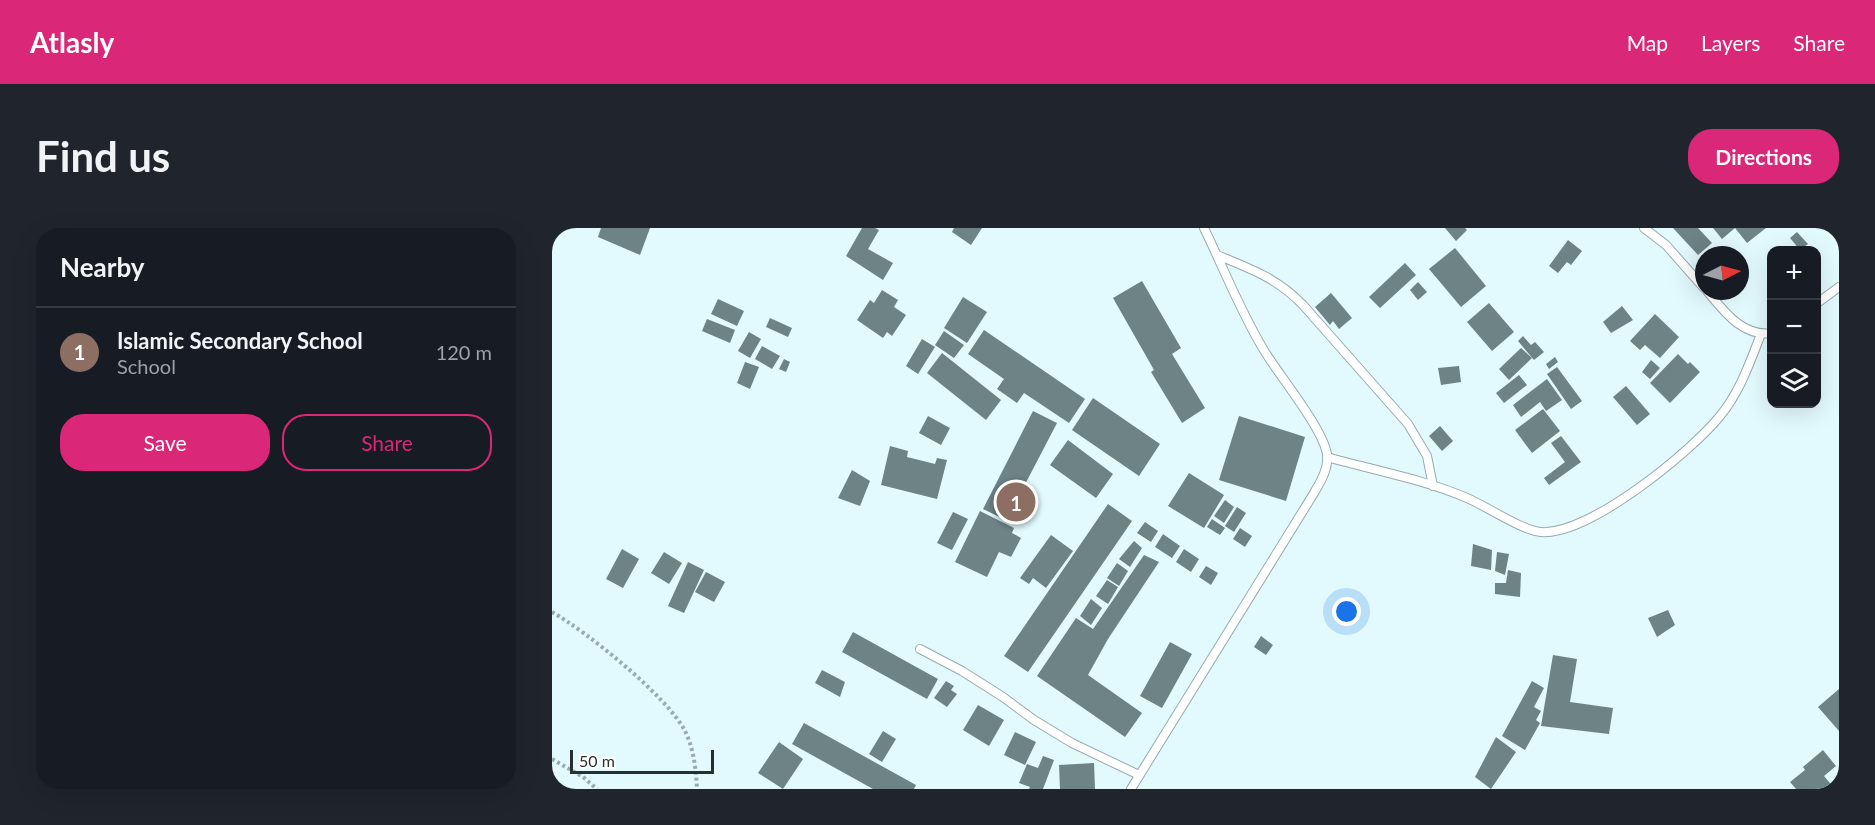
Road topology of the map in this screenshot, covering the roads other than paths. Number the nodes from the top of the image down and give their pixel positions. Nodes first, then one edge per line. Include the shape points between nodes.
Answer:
1 (1204, 228) edge
2 (1644, 228) edge
3 (1217, 255) junction
4 (1695, 278) edge
5 (1839, 287) edge
6 (1715, 300) edge
7 (1821, 300) edge
8 (1767, 333) edge
9 (1761, 334) junction
10 (1327, 456) junction
11 (1433, 486) junction
12 (920, 649) dead end
13 (1139, 775) junction
14 (1131, 789) edge

1 - 3 lane
2 - 4 lane via 1666,245
3 - 10 lane via 1260,343 1322,438
3 - 11 lane via 1275,281 1303,305 1408,424 1427,456
5 - 7 lane
6 - 9 lane via 1729,317
8 - 9 lane
9 - 11 lane via 1744,377 1721,414 1694,444 1613,507 1561,530 1540,532
10 - 11 lane
10 - 13 lane via 1324,476 1314,493
12 - 13 lane via 1072,743
13 - 14 lane

